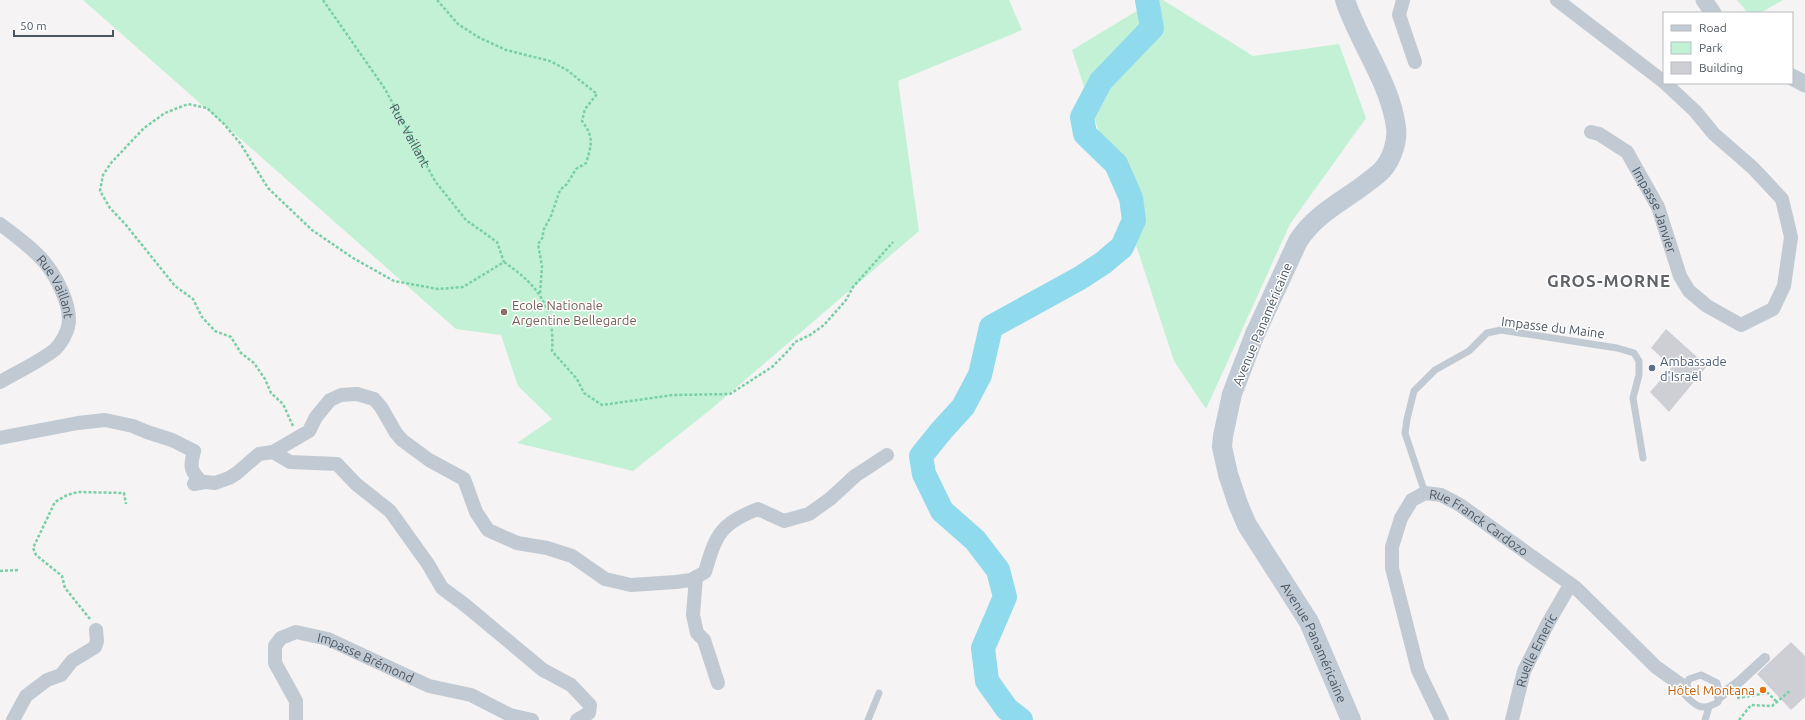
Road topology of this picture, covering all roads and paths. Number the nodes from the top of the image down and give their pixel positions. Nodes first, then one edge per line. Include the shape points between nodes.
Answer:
1 (323, 0) edge
2 (437, 0) edge
3 (1345, 0) edge
4 (1403, 0) edge
5 (1557, 0) edge
6 (1704, 0) edge
7 (1712, 12) edge
8 (1415, 62) dead end
9 (1793, 78) edge
10 (1663, 82) edge
11 (1665, 84) edge
12 (1805, 84) edge
13 (1591, 132) dead end
14 (0, 224) edge
15 (894, 242) dead end
16 (504, 262) junction
17 (540, 295) junction
18 (0, 382) edge
19 (0, 438) edge
20 (293, 440) junction
21 (274, 452) junction
22 (887, 456) dead end
23 (1644, 458) dead end
24 (1425, 493) junction
25 (126, 504) dead end
26 (20, 570) dead end
27 (0, 571) edge
28 (696, 577) junction
29 (1573, 586) junction
30 (86, 612) dead end
31 (96, 630) dead end
32 (1764, 658) dead end
33 (718, 683) dead end
34 (1684, 686) junction
35 (1791, 690) dead end
36 (879, 693) dead end
37 (1719, 699) junction
38 (1777, 702) junction
39 (1709, 707) junction
40 (13, 720) edge
41 (296, 720) edge
42 (532, 720) edge
43 (577, 720) edge
44 (868, 720) edge
45 (1351, 720) edge
46 (1442, 720) edge
47 (1512, 720) edge
48 (1705, 720) edge
49 (1739, 720) edge

1 - 16 path, Rue Vaillant via 385,89 435,182 466,220 497,242
2 - 17 path via 458,24 478,37 506,50 550,61 567,70 597,94 584,109 582,121 589,130 592,141 586,163 576,169 560,190 538,244 542,266
3 - 45 main road, Avenue Panaméricaine via 1393,112 1396,128 1393,151 1383,169 1319,216 1298,241 1252,340 1232,394 1222,447 1228,474 1247,525 1309,622
4 - 8 street via 1399,15
5 - 10 street, Impasse Janvier via 1654,72
6 - 7 street
9 - 12 street
11 - 13 street, Impasse Janvier via 1695,111 1714,134 1754,168 1782,199 1791,237 1784,286 1773,309 1741,326 1707,306 1690,290 1680,276 1658,207 1627,152 1599,134
14 - 18 street, Rue Vaillant via 46,264 66,303 70,321 54,351
15 - 17 path via 824,325 810,336 795,342 772,367 730,394 673,395 602,405 584,393 577,379 552,351 553,339 548,307
16 - 17 path via 523,275
16 - 20 path via 463,287 438,289 394,281 353,258 312,230 268,188 240,143 207,108 188,104 165,113 144,128 111,163 103,175 100,191 110,208 175,286 193,299 202,317 215,331 231,337 241,353 254,363 265,378 271,393 283,404 292,422 295,434
19 - 21 street via 105,420 133,426 194,451 191,466 198,478 194,484 215,483 237,473 259,454
20 - 21 street
20 - 28 street via 309,431 330,400 340,394 357,394 374,399 402,440 429,460 464,479 476,512 488,530 517,543 547,548 572,556 606,579 631,585 691,580
21 - 43 street via 290,462 337,464 356,484 390,511 417,547 442,588 543,670 571,685 590,705 589,713
22 - 28 street via 855,476 834,496 809,514 784,521 758,508 742,515 726,526 713,544 705,572
23 - 24 lane, Impasse du Maine via 1633,398 1639,375 1639,361 1634,353 1618,348 1500,330 1487,333 1469,351 1435,370 1414,391 1406,433
24 - 29 street, Rue Franck Cardozo via 1441,495 1460,505
24 - 46 street, Rue Franck Cardozo via 1412,500 1401,518 1392,547 1392,568 1418,670
25 - 30 path via 124,493 78,492 67,495 56,502 33,548 36,555 62,576 65,588
26 - 27 path
28 - 33 street via 693,616 697,633 704,640
29 - 34 street, Rue Franck Cardozo via 1656,667
29 - 47 street, Ruelle Emeric via 1548,623 1524,671
31 - 40 street via 95,647 72,662 61,675 47,680 26,696
32 - 37 street
34 - 37 lane via 1689,679 1701,675 1717,683
34 - 39 lane via 1683,693 1691,702 1702,708
35 - 38 path
36 - 44 lane
37 - 38 path via 1768,693
37 - 39 lane
38 - 49 path via 1772,706 1752,705
39 - 48 lane
41 - 42 street, Impasse Brémond via 296,701 276,663 275,646 281,638 296,632 328,639 429,686 471,695 510,715

